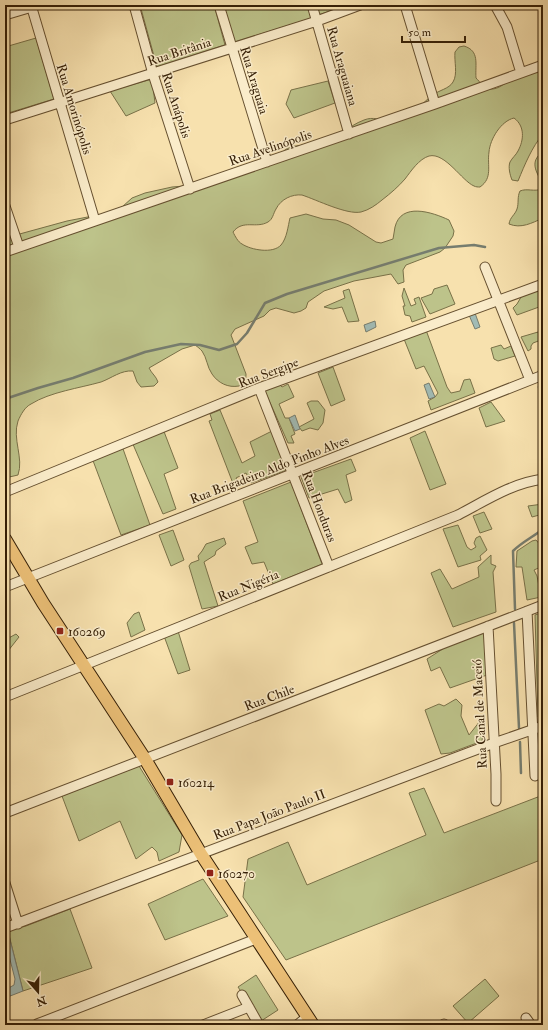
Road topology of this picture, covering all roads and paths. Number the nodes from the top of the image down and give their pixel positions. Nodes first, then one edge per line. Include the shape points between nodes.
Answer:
1 (134, 5) edge
2 (219, 5) edge
3 (312, 5) edge
4 (360, 5) edge
5 (405, 5) edge
6 (494, 5) edge
7 (31, 6) edge
8 (5, 15) edge
9 (317, 21) junction
10 (232, 47) junction
11 (543, 66) edge
12 (521, 73) junction
13 (153, 74) junction
14 (59, 102) junction
15 (435, 104) junction
16 (5, 120) edge
17 (349, 134) junction
18 (267, 162) junction
19 (190, 189) junction
20 (5, 206) edge
21 (95, 221) junction
22 (19, 247) junction
23 (5, 252) edge
24 (485, 267) dead end
25 (543, 284) edge
26 (498, 300) junction
27 (543, 375) edge
28 (530, 380) junction
29 (259, 388) junction
30 (294, 474) junction
31 (543, 480) edge
32 (5, 492) edge
33 (5, 539) edge
34 (329, 567) junction
35 (28, 577) junction
36 (5, 587) edge
37 (543, 605) edge
38 (527, 611) junction
39 (488, 626) junction
40 (84, 664) junction
41 (5, 697) edge
42 (543, 726) edge
43 (533, 730) junction
44 (494, 743) junction
45 (145, 759) junction
46 (535, 776) dead end
47 (496, 801) dead end
48 (5, 813) edge
49 (201, 854) junction
50 (5, 883) edge
51 (18, 924) junction
52 (6, 928) edge
53 (256, 938) junction
54 (242, 995) dead end
55 (249, 1007) junction
56 (310, 1021) edge
57 (37, 1024) edge
58 (203, 1025) edge
59 (259, 1025) edge
60 (297, 1025) edge

1 - 13 street, Rua Anápolis
2 - 10 street, Rua Araguaia
3 - 9 street, Rua Araguaiana
4 - 9 street, Rua Britânia
5 - 15 street
6 - 12 street via 507,27
7 - 8 street
7 - 14 street, Rua Amorinópolis
9 - 10 street, Rua Britânia
9 - 17 street, Rua Araguaiana
10 - 13 street, Rua Britânia
10 - 18 street, Rua Araguaia
11 - 12 street, Rua Avelinópolis
12 - 15 street, Rua Avelinópolis
13 - 14 street, Rua Britânia
13 - 19 street, Rua Anápolis
14 - 16 street, Rua Britânia
14 - 21 street, Rua Amorinópolis
15 - 17 street, Rua Avelinópolis
17 - 18 street, Rua Avelinópolis
18 - 19 street, Rua Avelinópolis
19 - 21 street, Rua Avelinópolis
20 - 22 street
21 - 22 street, Rua Avelinópolis
22 - 23 street, Rua Avelinópolis
24 - 26 street
25 - 26 street, Rua Sergipe
26 - 28 street
26 - 29 street, Rua Sergipe
27 - 28 street, Rua Brigadeiro Aldo Pinho Alves
28 - 30 street, Rua Brigadeiro Aldo Pinho Alves
29 - 30 street, Rua Honduras
29 - 32 street, Rua Sergipe
30 - 34 street, Rua Honduras
30 - 35 street, Rua Brigadeiro Aldo Pinho Alves
31 - 34 street, Rua Nigéria via 499,493 458,515
33 - 35 main road
34 - 40 street, Rua Nigéria
35 - 36 street, Rua Brigadeiro Aldo Pinho Alves
35 - 40 main road
37 - 38 street, Rua Chile
38 - 39 street, Rua Chile
38 - 43 street
39 - 44 street, Rua Canal de Maceió
39 - 45 street, Rua Chile
40 - 41 street, Rua Nigéria
40 - 45 main road
42 - 43 street, Rua Papa João Paulo II
43 - 44 street, Rua Papa João Paulo II
43 - 46 street
44 - 47 street, Rua Canal de Maceió
44 - 49 street, Rua Papa João Paulo II
45 - 48 street, Rua Chile
45 - 49 main road
49 - 51 street, Rua Papa João Paulo II
49 - 53 main road
50 - 51 street
51 - 52 street, Rua Papa João Paulo II
53 - 56 main road
53 - 57 street
54 - 55 street
55 - 58 street
55 - 59 street
56 - 60 street

